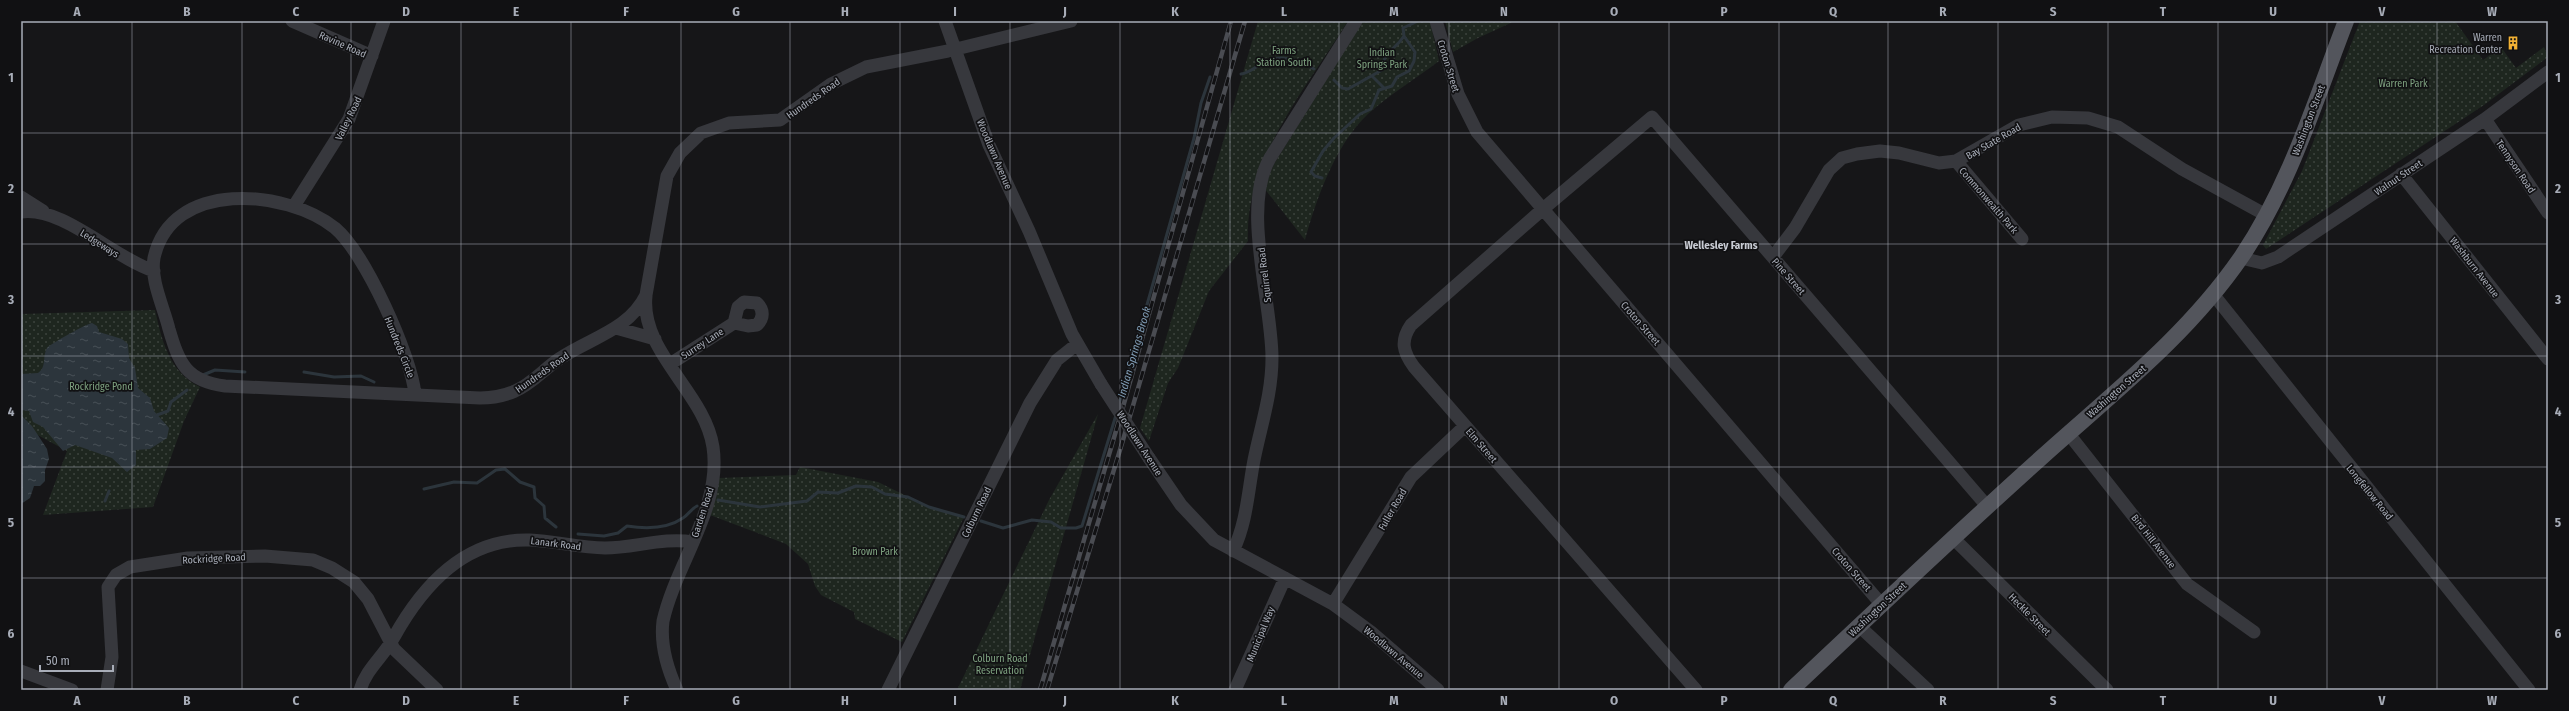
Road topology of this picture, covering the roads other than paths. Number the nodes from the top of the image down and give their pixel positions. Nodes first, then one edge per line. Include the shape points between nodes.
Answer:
1 (292, 21) edge
2 (384, 21) edge
3 (944, 21) edge
4 (1071, 21) edge
5 (1356, 21) edge
6 (1436, 21) edge
7 (2346, 21) edge
8 (955, 49) junction
9 (372, 56) junction
10 (2548, 72) edge
11 (2485, 119) junction
12 (1956, 161) junction
13 (2401, 174) junction
14 (21, 197) edge
15 (294, 206) junction
16 (1543, 209) junction
17 (21, 212) edge
18 (2548, 212) edge
19 (47, 213) junction
20 (2266, 215) junction
21 (2022, 239) dead end
22 (1773, 257) junction
23 (2241, 258) junction
24 (154, 271) junction
25 (2213, 294) junction
26 (646, 295) junction
27 (734, 323) dead end
28 (616, 328) junction
29 (655, 339) junction
30 (1077, 344) junction
31 (2548, 359) edge
32 (670, 364) junction
33 (416, 394) junction
34 (1465, 426) junction
35 (2068, 433) junction
36 (1987, 506) junction
37 (1953, 538) junction
38 (693, 542) junction
39 (1233, 551) junction
40 (1285, 578) junction
41 (1333, 604) junction
42 (1882, 605) junction
43 (1859, 626) junction
44 (2254, 632) dead end
45 (390, 643) junction
46 (21, 671) edge
47 (72, 690) edge
48 (107, 690) edge
49 (360, 690) edge
50 (437, 690) edge
51 (678, 690) edge
52 (888, 690) edge
53 (1236, 690) edge
54 (1438, 690) edge
55 (1696, 690) edge
56 (1791, 690) edge
57 (1928, 690) edge
58 (2107, 690) edge
59 (2529, 690) edge

1 - 9 street, Ravine Road
2 - 9 street, Valley Road
3 - 8 street, Woodlawn Avenue
4 - 8 street, Hundreds Road
5 - 39 street, Squirrel Road via 1270,158 1261,178 1258,209 1271,340 1272,381 1253,463 1242,530
6 - 16 street, Croton Street via 1458,94 1470,121
7 - 20 main road, Washington Street via 2296,152
8 - 26 street, Hundreds Road via 860,69 831,84 780,120 728,123 712,127 695,138 677,157 667,176
8 - 30 street, Woodlawn Avenue via 990,146
9 - 15 street, Valley Road via 345,127
10 - 11 street, Walnut Street
11 - 13 street, Walnut Street
11 - 18 street, Tennyson Road
12 - 20 street, Bay State Road via 1972,154 2007,131 2032,120 2059,116 2095,119 2132,134 2182,169
12 - 21 street, Commonwealth Park
12 - 22 street, Bay State Road via 1938,163 1899,153 1880,152 1842,158 1829,170 1795,228
13 - 23 street, Walnut Street via 2277,258 2259,263
13 - 31 street, Washburn Avenue
14 - 19 street, Ledgeways
15 - 24 street, Hundreds Circle via 242,199 215,201 196,207 182,216 167,232 156,254
15 - 33 street, Hundreds Circle via 329,224 356,252 370,277 408,363
16 - 22 street, Pine Street via 1652,117
16 - 34 street, Elm Street via 1411,325 1405,335 1403,346 1406,356
16 - 42 street, Croton Street
17 - 19 street, Ledgeways
19 - 24 street, Ledgeways via 124,258
20 - 23 main road, Washington Street
22 - 36 street, Pine Street
23 - 25 main road, Washington Street
24 - 33 street, Hundreds Circle via 178,356 186,370 202,381 225,386
25 - 35 main road, Washington Street via 2164,348
25 - 59 street, Longfellow Road
26 - 28 street, Hundreds Road via 635,312
26 - 29 street, Garden Road via 647,318
27 - 32 street, Surrey Lane
28 - 29 street
28 - 33 street, Hundreds Road via 566,355 529,384 506,395 480,398
29 - 32 street, Garden Road
30 - 39 street, Woodlawn Avenue, bridge via 1149,458 1198,526 1214,540
30 - 52 street, Colburn Road via 1057,360 1030,403
32 - 38 street, Garden Road via 704,419 713,446 711,487
34 - 41 street, Fuller Road via 1411,477
34 - 55 street, Elm Street
35 - 36 main road, Washington Street
35 - 44 street, Bird Hill Avenue via 2187,584
36 - 37 main road, Washington Street
37 - 42 main road, Washington Street
37 - 58 street, Heckle Street
38 - 45 street, Lanark Road via 678,540 600,548 523,540 489,546 463,558 438,576 410,608
38 - 51 street, Garden Road via 668,604 662,627 665,657
39 - 40 street, Woodlawn Avenue
40 - 41 street, Woodlawn Avenue
40 - 53 street, Municipal Way
41 - 54 street, Woodlawn Avenue via 1371,632
42 - 43 main road, Washington Street
43 - 56 main road, Washington Street
43 - 57 street
45 - 48 street, Rockridge Road via 362,589 344,575 320,562 293,557 251,556 188,558 137,566 116,575 108,587 112,656
45 - 49 street, Lanark Road via 367,673
45 - 50 street, Rockridge Road via 397,653
46 - 47 street

